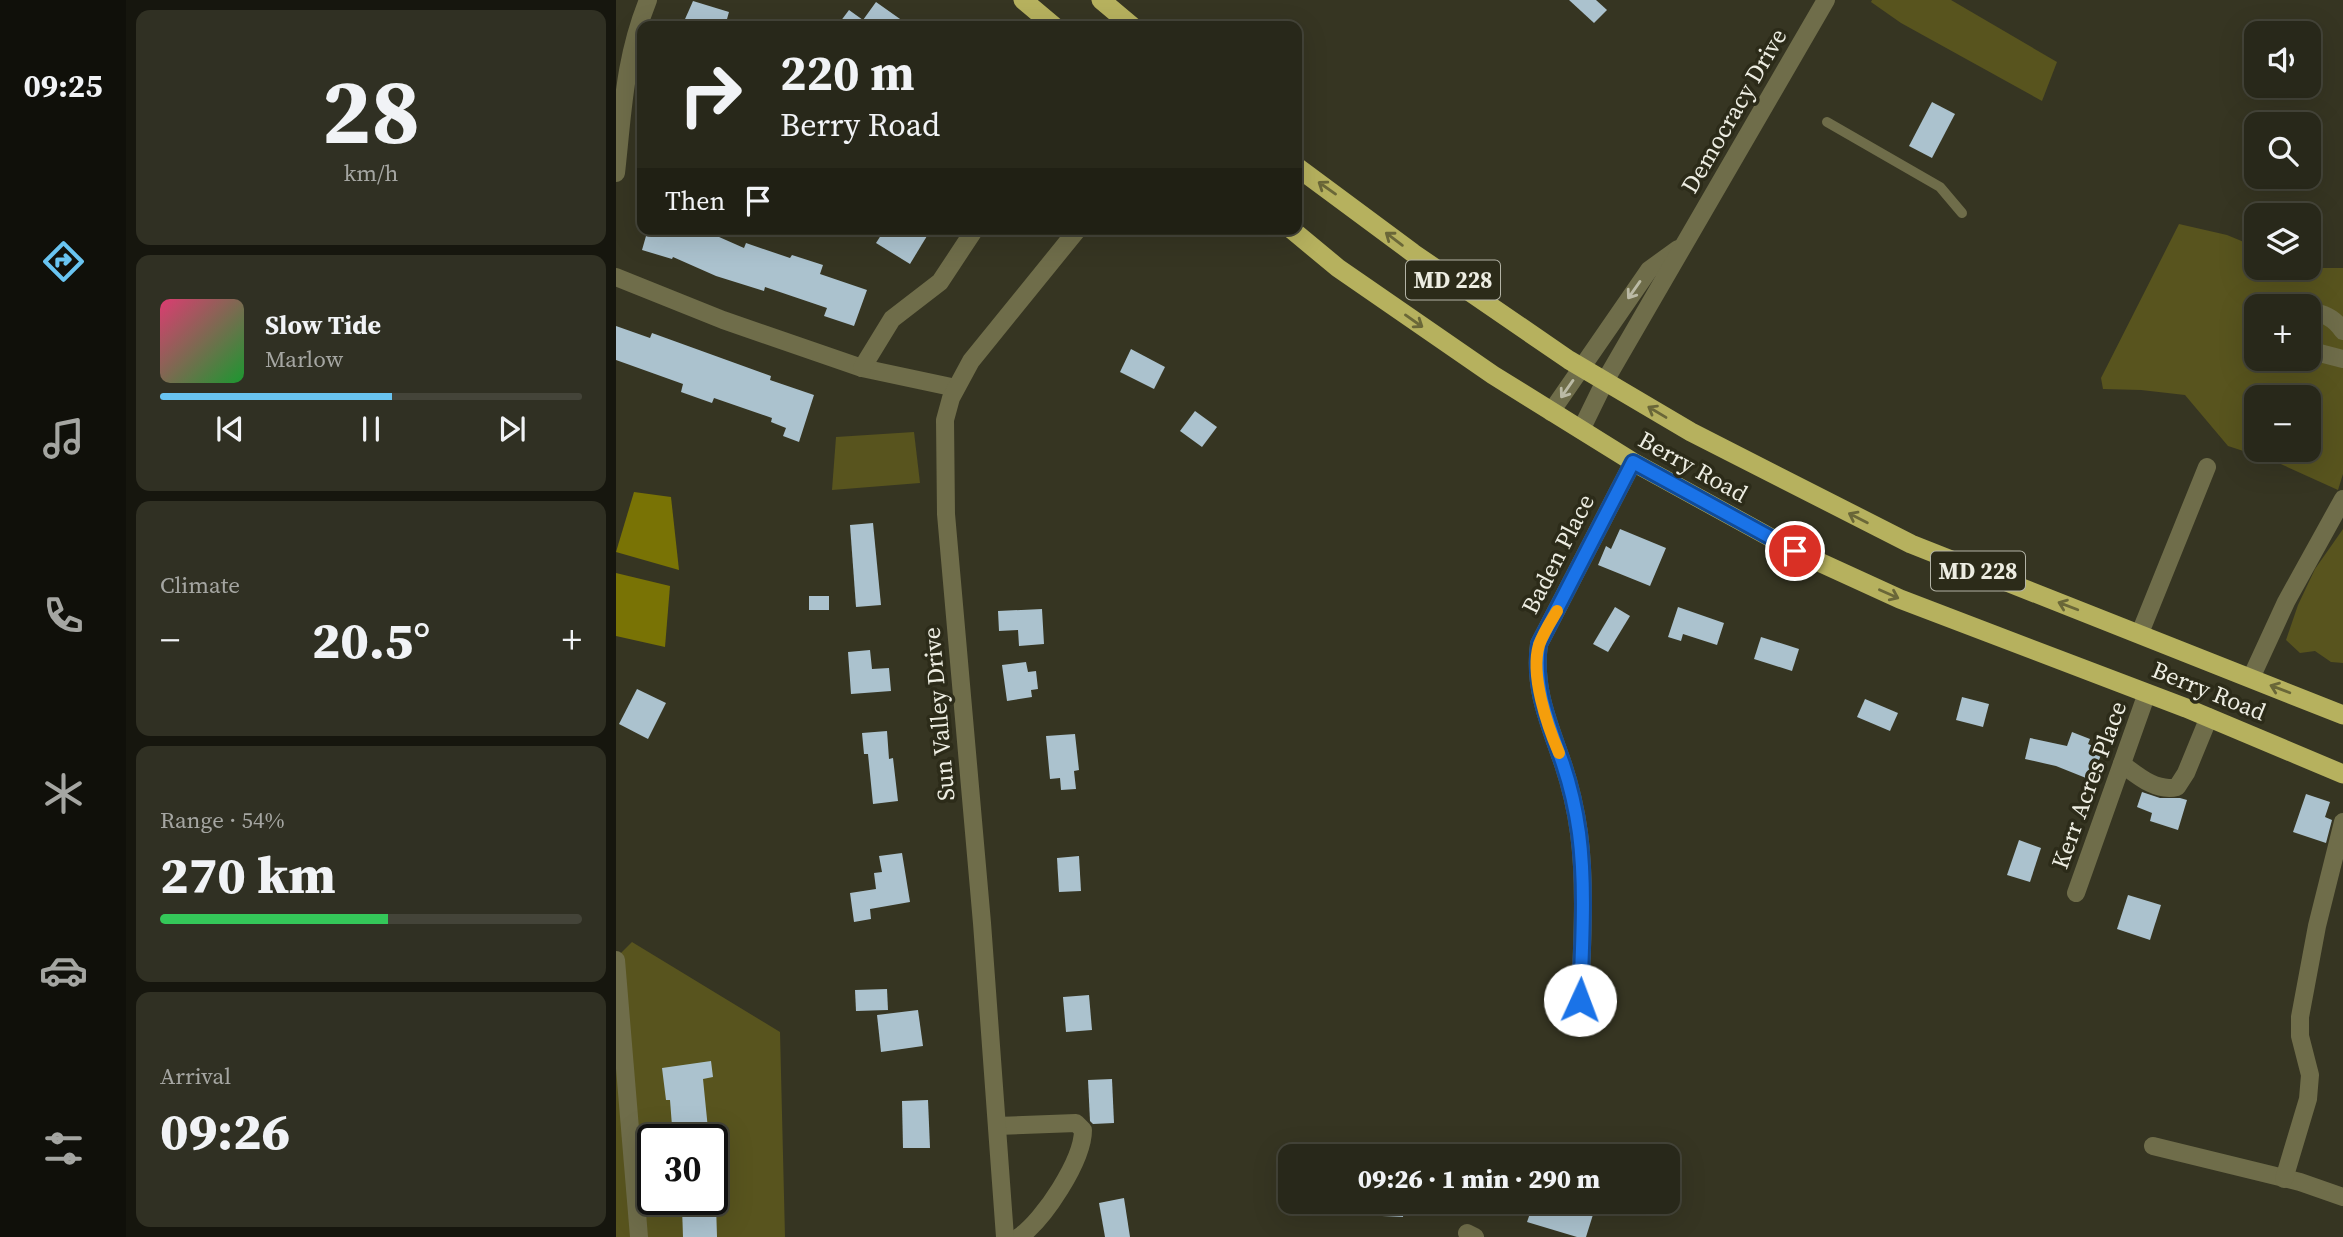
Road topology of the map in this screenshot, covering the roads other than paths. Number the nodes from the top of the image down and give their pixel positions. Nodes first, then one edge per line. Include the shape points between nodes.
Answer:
1 (648, 0) edge
2 (1023, 0) edge
3 (1101, 0) edge
4 (1826, 0) edge
5 (639, 21) edge
6 (1048, 21) edge
7 (1126, 21) edge
8 (637, 27) edge
9 (1827, 122) dead end
10 (1302, 171) edge
11 (616, 173) edge
12 (1962, 214) dead end
13 (971, 235) edge
14 (1073, 235) edge
15 (1298, 235) edge
16 (1684, 245) junction
17 (616, 277) edge
18 (2321, 314) edge
19 (2343, 331) edge
20 (2321, 353) edge
21 (2343, 359) edge
22 (1582, 367) junction
23 (862, 368) junction
24 (1605, 381) junction
25 (956, 388) junction
26 (1551, 412) junction
27 (1581, 430) junction
28 (1633, 462) junction
29 (2207, 467) dead end
30 (2343, 499) edge
31 (2140, 633) junction
32 (2251, 678) junction
33 (2147, 693) junction
34 (2343, 715) edge
35 (2209, 717) junction
36 (2122, 764) junction
37 (2343, 774) edge
38 (2343, 824) edge
39 (2076, 893) dead end
40 (616, 960) edge
41 (1580, 1000) dead end
42 (997, 1126) junction
43 (2153, 1146) dead end
44 (2284, 1179) junction
45 (2343, 1197) edge
46 (639, 1237) edge
47 (1005, 1237) edge
48 (1019, 1237) edge

1 - 5 street
2 - 6 highway
3 - 7 highway
4 - 16 street, Democracy Drive
8 - 11 street via 624,87
9 - 12 lane via 1940,187
22 -> 10 highway, Berry Road / MD 228 via 1413,253
13 - 23 street via 940,282 892,319
14 - 25 street, Sun Valley Drive via 971,361
15 -> 26 highway, Berry Road / MD 228 via 1338,268
16 -> 22 street, Democracy Drive via 1649,270
16 - 24 street, Democracy Drive
17 - 23 street
18 - 19 street
20 - 21 street
22 - 24 highway, Berry Road / MD 228
22 -> 26 street, Democracy Drive
23 - 25 street
24 - 27 street, Democracy Drive
31 -> 24 highway, Berry Road / MD 228 via 1911,544 1691,432
25 - 42 street, Sun Valley Drive via 945,420 946,514
26 - 27 highway, Berry Road / MD 228
27 - 28 highway, Berry Road / MD 228
28 -> 33 highway, Berry Road / MD 228 via 1795,551 1900,599
28 - 41 street, Baden Place via 1539,644 1536,667 1579,832
29 - 31 street
30 - 32 street via 2286,602
31 - 32 highway, Berry Road / MD 228
34 -> 32 highway, Berry Road / MD 228
33 - 35 highway, Berry Road / MD 228
33 - 36 street, Kerr Acres Place
35 - 36 street via 2178,787 2154,785
35 - 37 highway, Berry Road / MD 228
36 - 39 street, Kerr Acres Place
38 - 44 street via 2300,1017 2310,1075 2308,1099
40 - 46 street
42 - 47 street, Sun Valley Drive
42 - 48 street via 1076,1123 1083,1130 1083,1143 1072,1168 1043,1212
43 - 44 street
44 - 45 street

